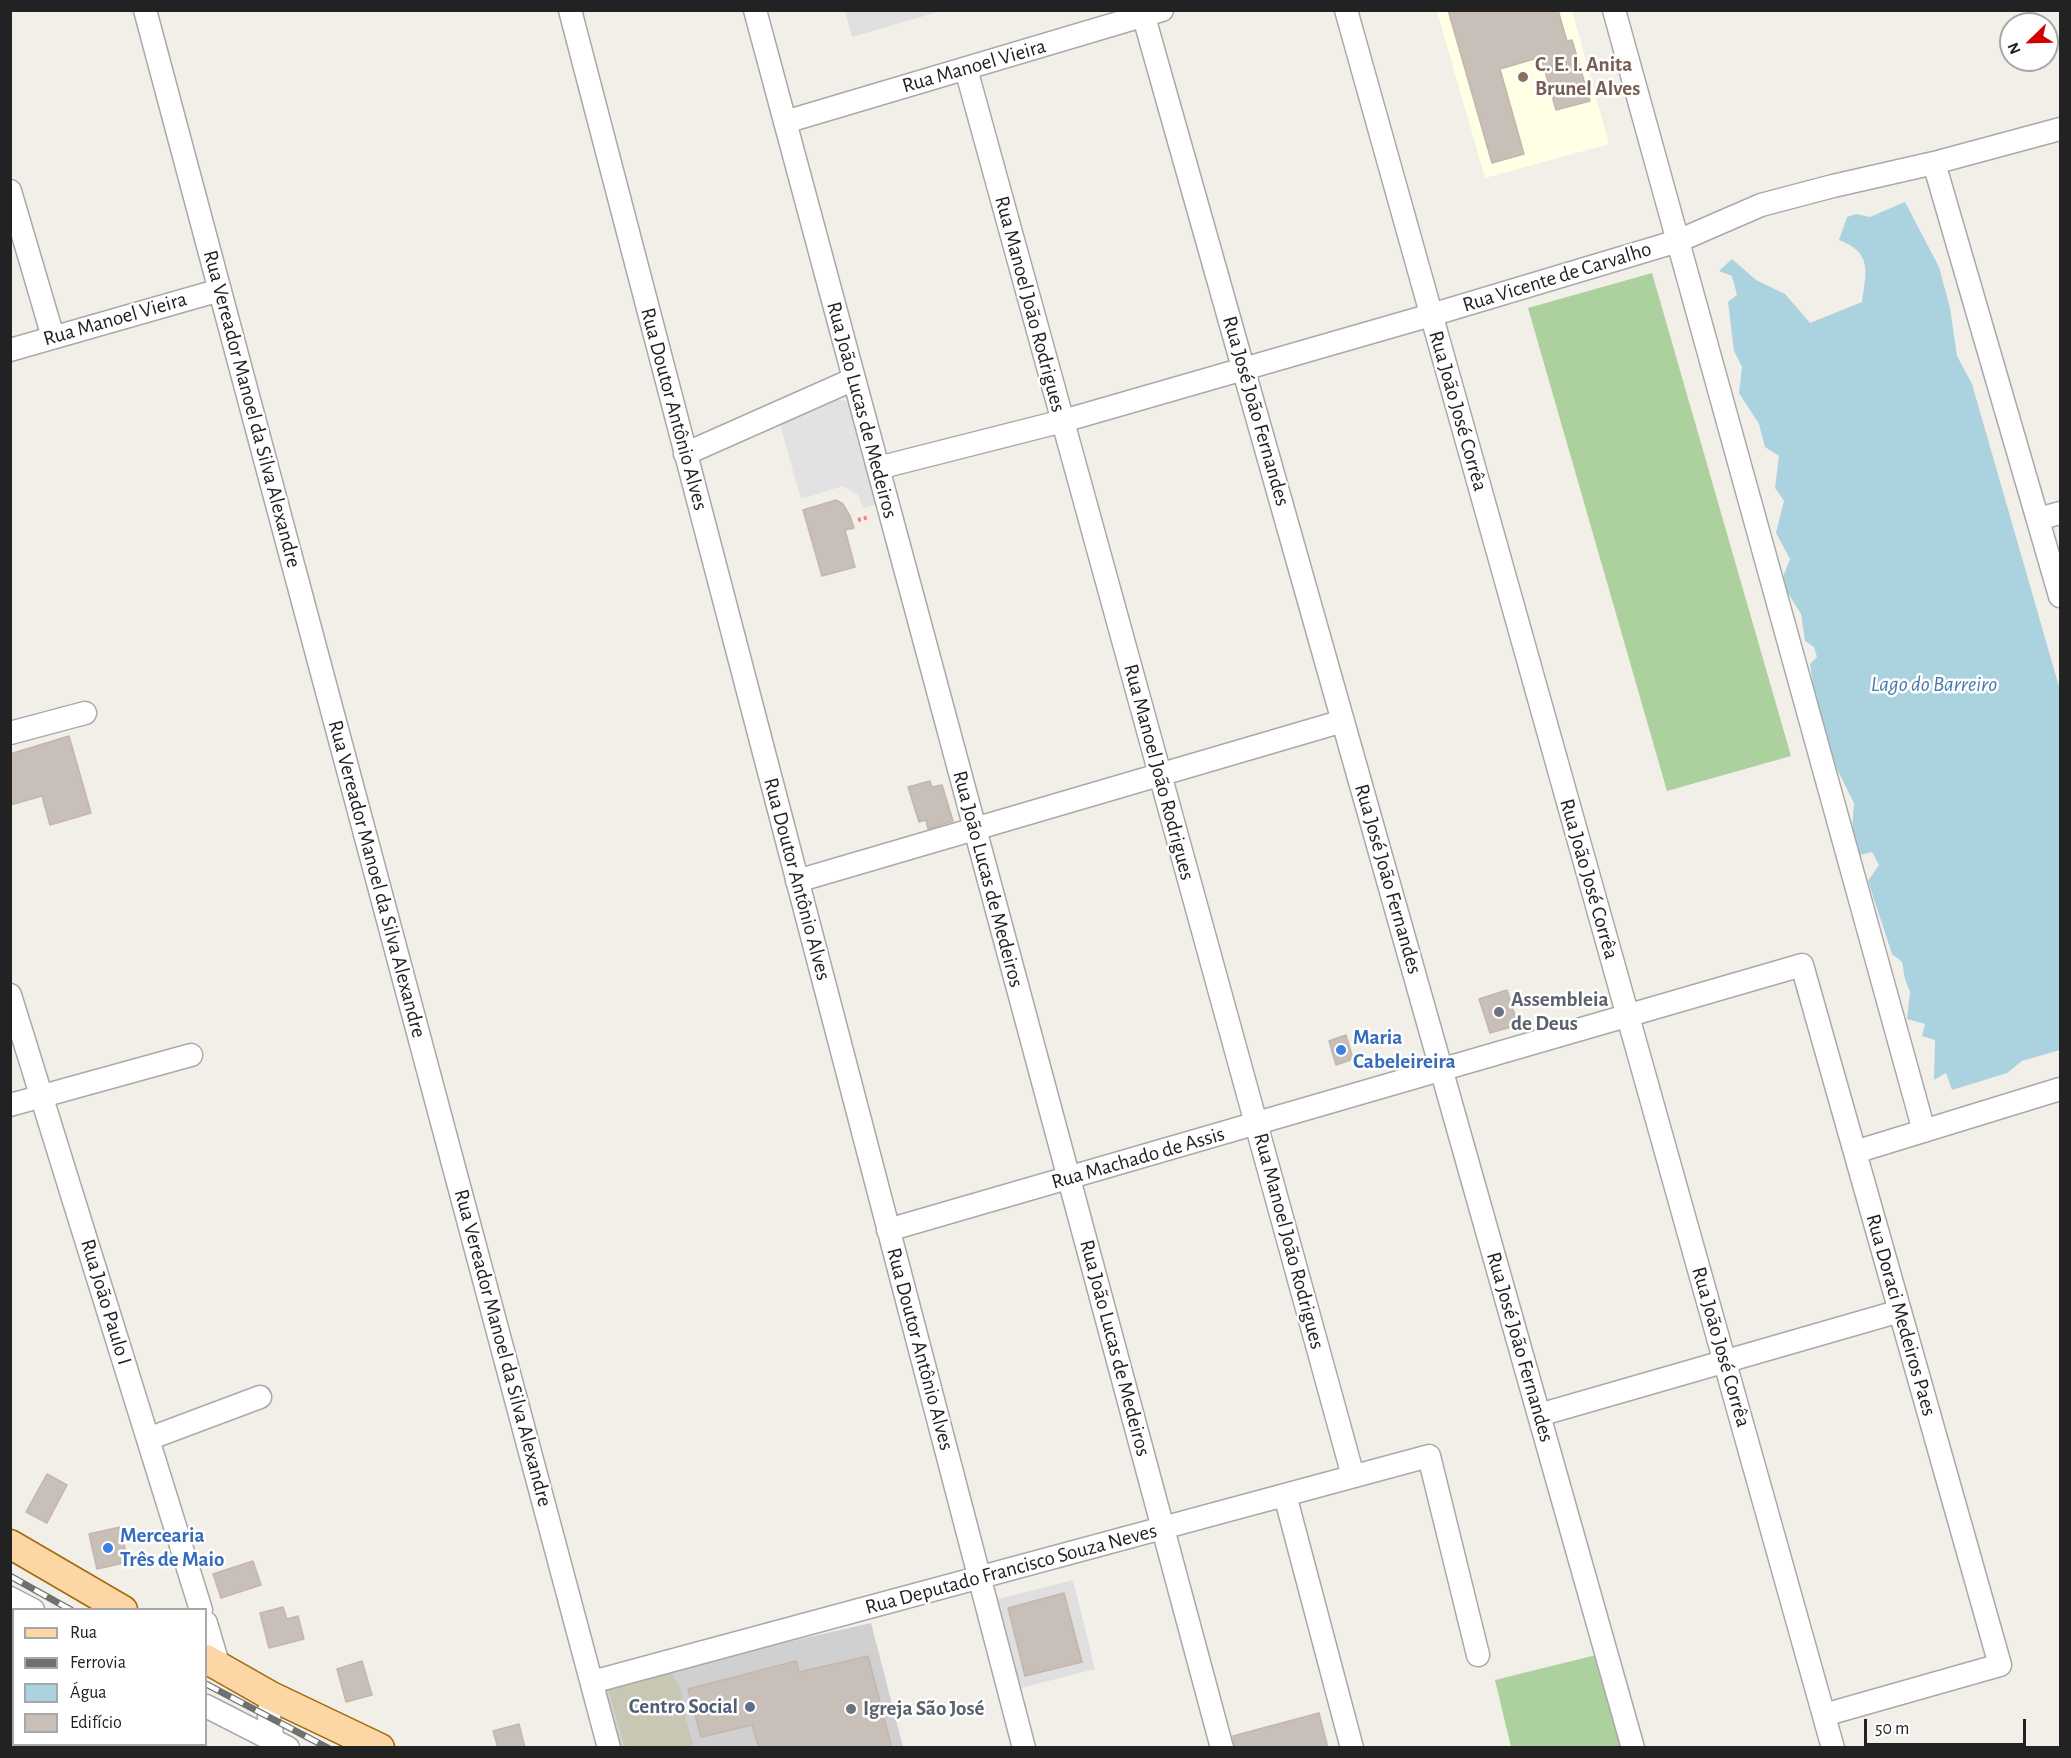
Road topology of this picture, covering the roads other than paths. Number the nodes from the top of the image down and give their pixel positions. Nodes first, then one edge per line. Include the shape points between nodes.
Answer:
1 (146, 10) edge
2 (570, 10) edge
3 (755, 10) edge
4 (1346, 10) edge
5 (1614, 10) edge
6 (1150, 12) edge
7 (966, 69) junction
8 (785, 122) junction
9 (2061, 129) edge
10 (1934, 163) junction
11 (10, 190) edge
12 (1678, 241) junction
13 (220, 290) junction
14 (1431, 315) junction
15 (53, 337) junction
16 (10, 350) edge
17 (1244, 369) junction
18 (854, 379) junction
19 (1063, 421) junction
20 (686, 454) junction
21 (878, 468) junction
22 (2061, 513) edge
23 (2038, 519) junction
24 (2061, 596) edge
25 (85, 713) dead end
26 (1343, 722) junction
27 (10, 733) edge
28 (1160, 775) junction
29 (975, 829) junction
30 (797, 881) junction
31 (1802, 965) joint
32 (10, 995) edge
33 (1628, 1016) junction
34 (191, 1055) dead end
35 (1442, 1070) junction
36 (2061, 1089) edge
37 (42, 1096) junction
38 (10, 1105) edge
39 (1256, 1124) junction
40 (1924, 1131) junction
41 (1855, 1152) junction
42 (1069, 1178) junction
43 (888, 1230) junction
44 (1900, 1311) junction
45 (1725, 1361) junction
46 (260, 1397) dead end
47 (1539, 1415) junction
48 (148, 1439) junction
49 (1353, 1476) junction
50 (1286, 1495) junction
51 (1163, 1528) junction
52 (10, 1544) edge
53 (979, 1578) junction
54 (10, 1598) edge
55 (29, 1608) edge
56 (120, 1608) edge
57 (200, 1608) edge
58 (207, 1630) edge
59 (1478, 1654) dead end
60 (212, 1663) edge
61 (592, 1682) junction
62 (271, 1696) junction
63 (207, 1707) edge
64 (1824, 1715) junction
65 (278, 1745) edge
66 (380, 1748) edge
67 (609, 1748) edge
68 (1024, 1748) edge
69 (1222, 1748) edge
70 (1353, 1748) edge
71 (1633, 1748) edge
72 (1833, 1748) edge

1 - 13 street, Rua Vereador Manoel da Silva Alexandre
2 - 20 street, Rua Doutor Antônio Alves
3 - 8 street, Rua João Lucas de Medeiros
4 - 14 street, Rua João José Corrêa
5 - 12 street
6 - 7 street, Rua Manoel Vieira
6 - 17 street, Rua José João Fernandes
7 - 8 street, Rua Manoel Vieira
7 - 19 street, Rua Manoel João Rodrigues
8 - 18 street, Rua João Lucas de Medeiros
9 - 10 street, Rua Vicente de Carvalho
10 - 12 street, Rua Vicente de Carvalho via 1761,205
10 - 23 street
11 - 15 street
12 - 14 street, Rua Vicente de Carvalho
12 - 40 street
13 - 15 street, Rua Manoel Vieira
13 - 61 street, Rua Vereador Manoel da Silva Alexandre
14 - 17 street, Rua Vicente de Carvalho
14 - 33 street, Rua João José Corrêa
15 - 16 street, Rua Manoel Vieira
17 - 19 street, Rua Vicente de Carvalho
17 - 26 street, Rua José João Fernandes
18 - 20 street
18 - 21 street, Rua João Lucas de Medeiros
19 - 21 street, Rua Vicente de Carvalho
19 - 28 street, Rua Manoel João Rodrigues
20 - 30 street, Rua Doutor Antônio Alves
21 - 29 street, Rua João Lucas de Medeiros
22 - 23 street
23 - 24 street
25 - 27 street
26 - 28 street
26 - 35 street, Rua José João Fernandes
28 - 29 street
28 - 39 street, Rua Manoel João Rodrigues
29 - 30 street
29 - 42 street, Rua João Lucas de Medeiros
30 - 43 street, Rua Doutor Antônio Alves
31 - 33 street, Rua Machado de Assis
31 - 41 street, Rua Doraci Medeiros Paes
32 - 37 street, Rua João Paulo I
33 - 35 street, Rua Machado de Assis
33 - 45 street, Rua João José Corrêa
34 - 37 street
35 - 39 street, Rua Machado de Assis
35 - 47 street, Rua José João Fernandes
36 - 40 street
37 - 38 street
37 - 48 street, Rua João Paulo I
39 - 42 street, Rua Machado de Assis
39 - 49 street, Rua Manoel João Rodrigues
40 - 41 street
41 - 44 street, Rua Doraci Medeiros Paes
42 - 43 street, Rua Machado de Assis
42 - 51 street, Rua João Lucas de Medeiros
43 - 53 street, Rua Doutor Antônio Alves
44 - 45 street
44 - 64 street, Rua Doraci Medeiros Paes via 2000,1665
45 - 47 street
45 - 64 street, Rua João José Corrêa
46 - 48 street
47 - 71 street, Rua José João Fernandes
48 - 57 street, Rua João Paulo I
49 - 50 street, Rua Deputado Francisco Souza Neves
49 - 59 street, Rua Deputado Francisco Souza Neves via 1430,1456
50 - 51 street, Rua Deputado Francisco Souza Neves
50 - 70 street
51 - 53 street, Rua Deputado Francisco Souza Neves
51 - 69 street, Rua João Lucas de Medeiros
52 - 56 main road
53 - 61 street, Rua Deputado Francisco Souza Neves
53 - 68 street, Rua Doutor Antônio Alves
54 - 55 street
58 - 60 street
60 - 62 main road
61 - 67 street, Rua Vereador Manoel da Silva Alexandre
62 - 65 street via 269,1717
62 - 66 main road
63 - 65 street
64 - 72 street, Rua João José Corrêa

